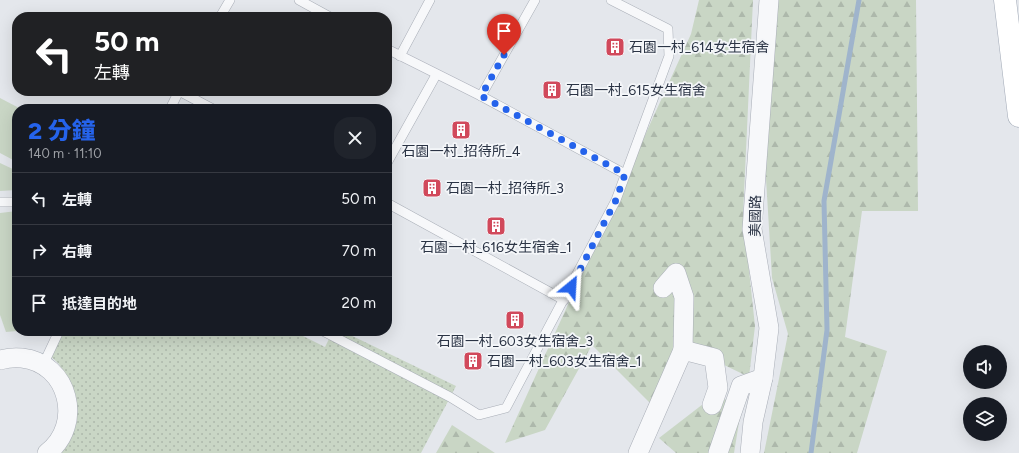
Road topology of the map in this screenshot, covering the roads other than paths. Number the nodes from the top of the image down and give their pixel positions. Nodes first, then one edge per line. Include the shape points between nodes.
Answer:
1 (230, 0) edge
2 (300, 0) edge
3 (430, 0) edge
4 (535, 0) edge
5 (611, 0) edge
6 (769, 0) edge
7 (1006, 0) edge
8 (223, 12) edge
9 (321, 12) edge
10 (392, 52) edge
11 (400, 56) junction
12 (436, 75) junction
13 (188, 96) edge
14 (481, 96) junction
15 (204, 104) edge
16 (1019, 116) edge
17 (392, 154) edge
18 (625, 174) junction
19 (0, 202) edge
20 (12, 202) edge
21 (392, 206) edge
22 (663, 288) dead end
23 (564, 300) junction
24 (57, 336) edge
25 (333, 336) edge
26 (684, 350) junction
27 (0, 360) edge
28 (43, 365) junction
29 (763, 378) junction
30 (712, 405) dead end
31 (48, 453) edge
32 (638, 453) edge
33 (718, 453) edge
34 (750, 453) edge

1 - 8 lane
2 - 9 lane
3 - 11 lane
4 - 14 lane
5 - 18 lane via 668,29 669,56
6 - 29 street, 美國路 via 752,229 769,328
7 - 16 main road
10 - 11 lane
11 - 12 lane
12 - 14 lane
12 - 17 lane
13 - 15 lane
14 - 18 lane
18 - 23 lane via 616,200
19 - 20 lane
21 - 23 lane
22 - 26 street via 676,273 684,297
23 - 25 lane via 506,408 479,415 450,397
24 - 28 lane
26 - 30 street via 714,358 718,388
26 - 32 street
27 - 28 street via 22,358
28 - 31 street via 54,373 62,384 68,397 69,411 62,438
29 - 33 street via 741,386
29 - 34 street, 美國路 via 753,422

